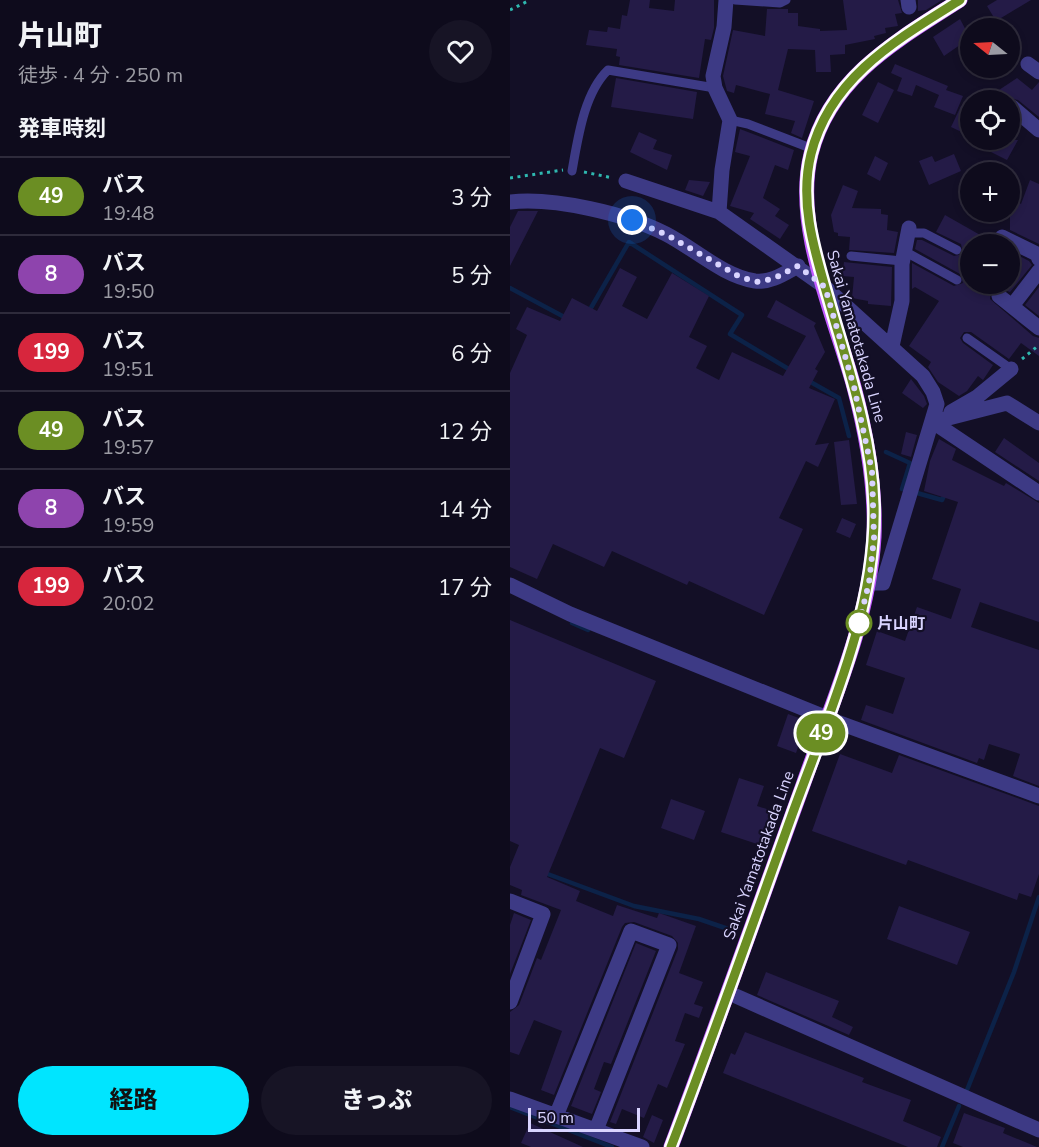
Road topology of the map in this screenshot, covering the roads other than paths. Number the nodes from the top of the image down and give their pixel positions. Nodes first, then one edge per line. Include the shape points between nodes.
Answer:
1 (726, 0) edge
2 (735, 0) edge
3 (786, 0) edge
4 (960, 0) edge
5 (715, 88) junction
6 (1020, 114) edge
7 (730, 120) junction
8 (1039, 130) edge
9 (813, 149) junction
10 (572, 171) dead end
11 (626, 181) dead end
12 (510, 201) edge
13 (718, 212) junction
14 (908, 230) joint
15 (1020, 246) edge
16 (957, 250) dead end
17 (851, 256) dead end
18 (903, 256) junction
19 (1039, 259) edge
20 (798, 266) junction
21 (1039, 271) edge
22 (957, 280) dead end
23 (825, 287) junction
24 (999, 296) dead end
25 (1012, 306) junction
26 (1039, 328) edge
27 (968, 338) dead end
28 (892, 346) junction
29 (1011, 369) joint
30 (933, 422) junction
31 (1039, 423) edge
32 (1039, 492) edge
33 (869, 583) junction
34 (510, 585) edge
35 (827, 718) junction
36 (1039, 796) edge
37 (510, 901) edge
38 (729, 993) junction
39 (510, 1002) edge
40 (510, 1099) edge
41 (556, 1116) junction
42 (596, 1130) junction
43 (1039, 1130) edge
44 (642, 1147) edge
45 (671, 1147) edge

1 - 5 street via 713,76
2 - 3 lane
4 - 9 main road, Sakai Yamatotakada Line via 850,78 831,104
5 - 7 street
5 - 10 lane via 608,70 597,80
6 - 8 street
7 - 9 lane
7 - 13 street
9 - 23 main road, Sakai Yamatotakada Line via 807,185 808,217
11 - 13 street
12 - 20 street via 574,206 620,216 667,235 740,277 758,282
13 - 20 street
14 - 16 lane via 924,233
14 - 18 street
15 - 19 street
17 - 18 lane
18 - 22 lane
18 - 28 street via 902,301
20 - 23 street
21 - 25 street
23 - 28 street
23 - 33 main road, Sakai Yamatotakada Line via 854,387 872,471 874,538
24 - 25 street
25 - 26 street
27 - 29 lane
28 - 30 street via 923,376 933,392 937,404
29 - 30 street via 977,398
30 - 31 street via 1007,403
30 - 32 street
30 - 33 street via 883,583
33 - 35 main road, Sakai Yamatotakada Line via 861,619
34 - 35 street via 570,614
35 - 36 street
35 - 38 main road, Sakai Yamatotakada Line
37 - 39 street via 543,914
38 - 43 street
38 - 45 main road, Sakai Yamatotakada Line
40 - 41 street
41 - 42 street
41 - 42 street via 631,931 669,945
42 - 44 street

